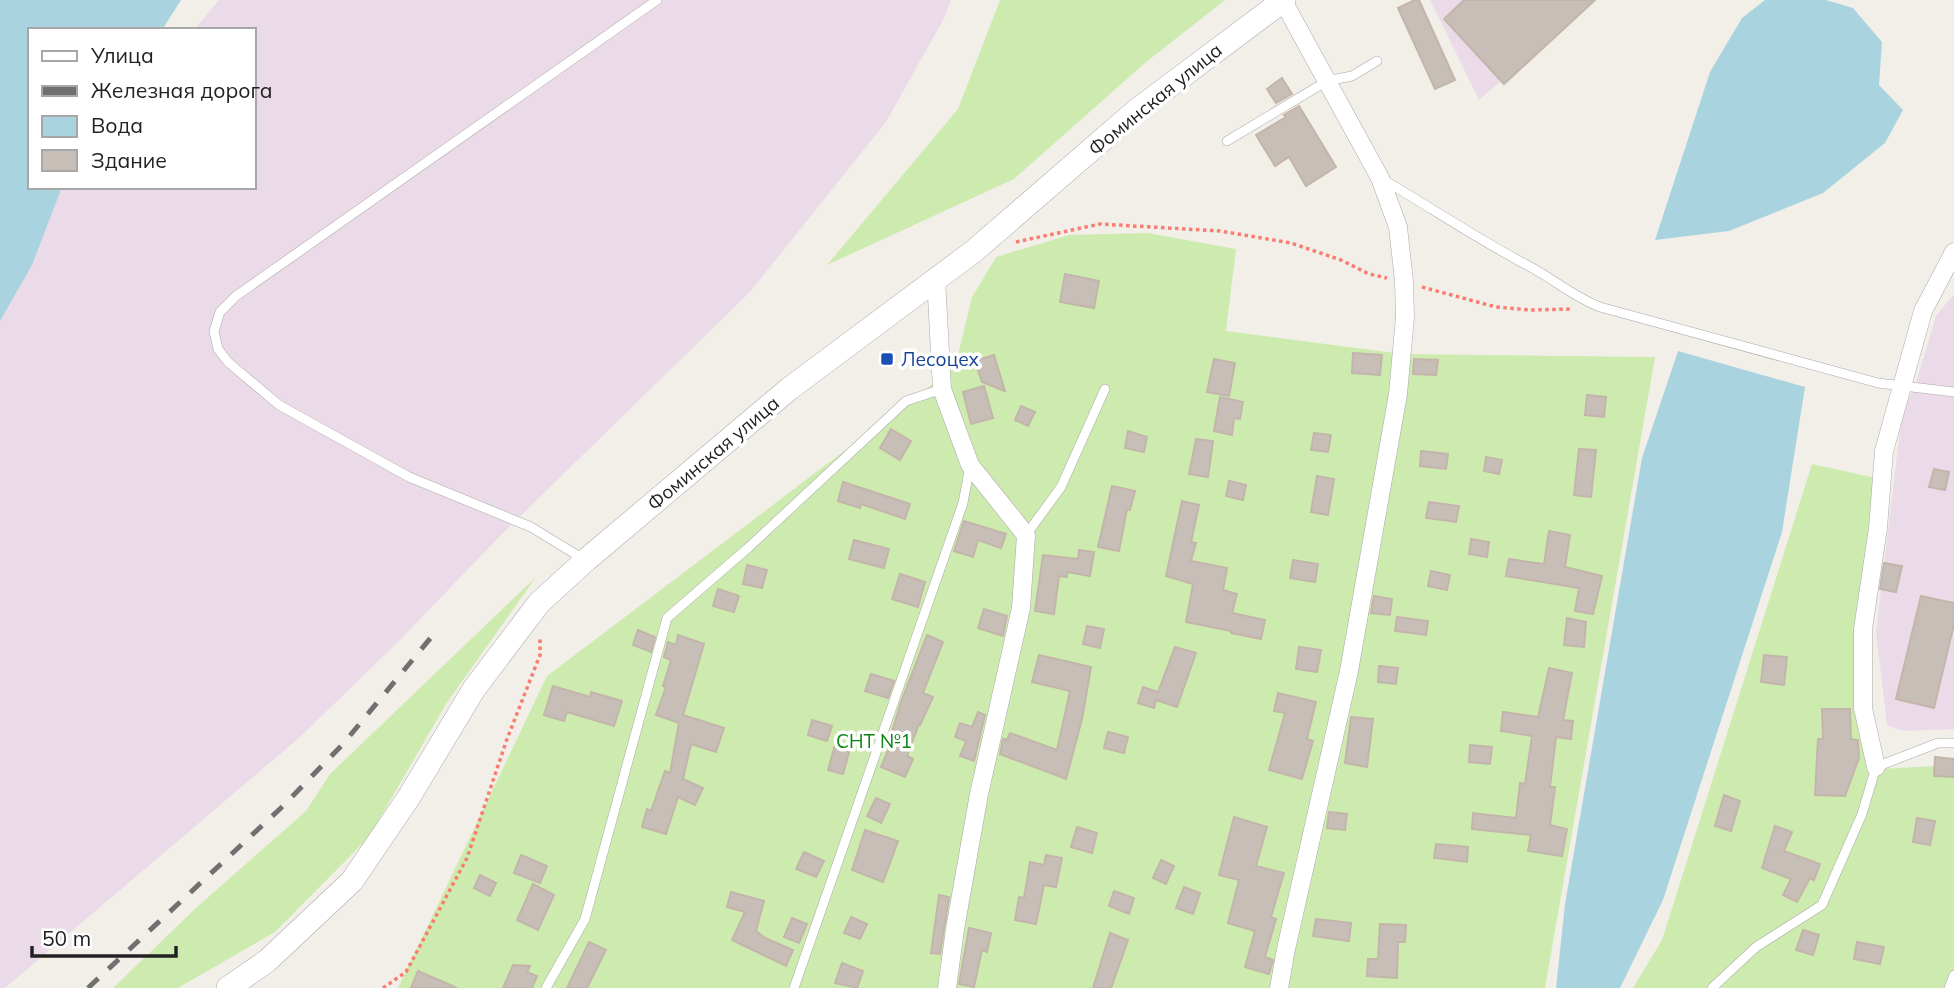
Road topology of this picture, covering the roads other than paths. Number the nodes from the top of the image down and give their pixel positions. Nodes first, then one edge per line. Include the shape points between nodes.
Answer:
1 (657, 0) edge
2 (1283, 0) edge
3 (1377, 61) dead end
4 (1327, 81) junction
5 (1227, 141) dead end
6 (1380, 178) junction
7 (1954, 252) edge
8 (936, 278) junction
9 (1900, 387) junction
10 (942, 389) junction
11 (1105, 389) dead end
12 (1954, 393) edge
13 (970, 465) junction
14 (1026, 535) junction
15 (586, 560) junction
16 (1954, 743) edge
17 (1875, 767) junction
18 (1954, 975) edge
19 (228, 988) edge
20 (546, 988) edge
21 (794, 988) edge
22 (947, 988) edge
23 (1279, 988) edge
24 (1712, 988) edge
25 (1949, 988) edge

1 - 15 lane via 236,296 220,312 214,331 218,349 228,362 279,405 409,477 531,527
2 - 4 street
2 - 8 street, Фоминская улица via 1138,110 974,251
3 - 4 lane via 1352,76
4 - 5 lane
4 - 6 street
6 - 9 lane via 1600,307
6 - 23 street via 1398,227 1405,281 1401,375 1349,671
7 - 9 street via 1923,311
8 - 10 street
8 - 15 street, Фоминская улица via 789,389
9 - 12 lane
9 - 17 street via 1884,451 1863,629 1863,708
10 - 13 street
10 - 20 lane via 906,401 667,618 585,919
11 - 14 lane via 1061,487
13 - 14 street
13 - 21 lane via 963,503
14 - 22 street via 1021,608 979,794
15 - 19 street, Фоминская улица via 539,603 474,689 352,881 267,961
16 - 17 lane via 1938,743
17 - 24 lane via 1862,814 1822,905 1756,947
18 - 25 lane

